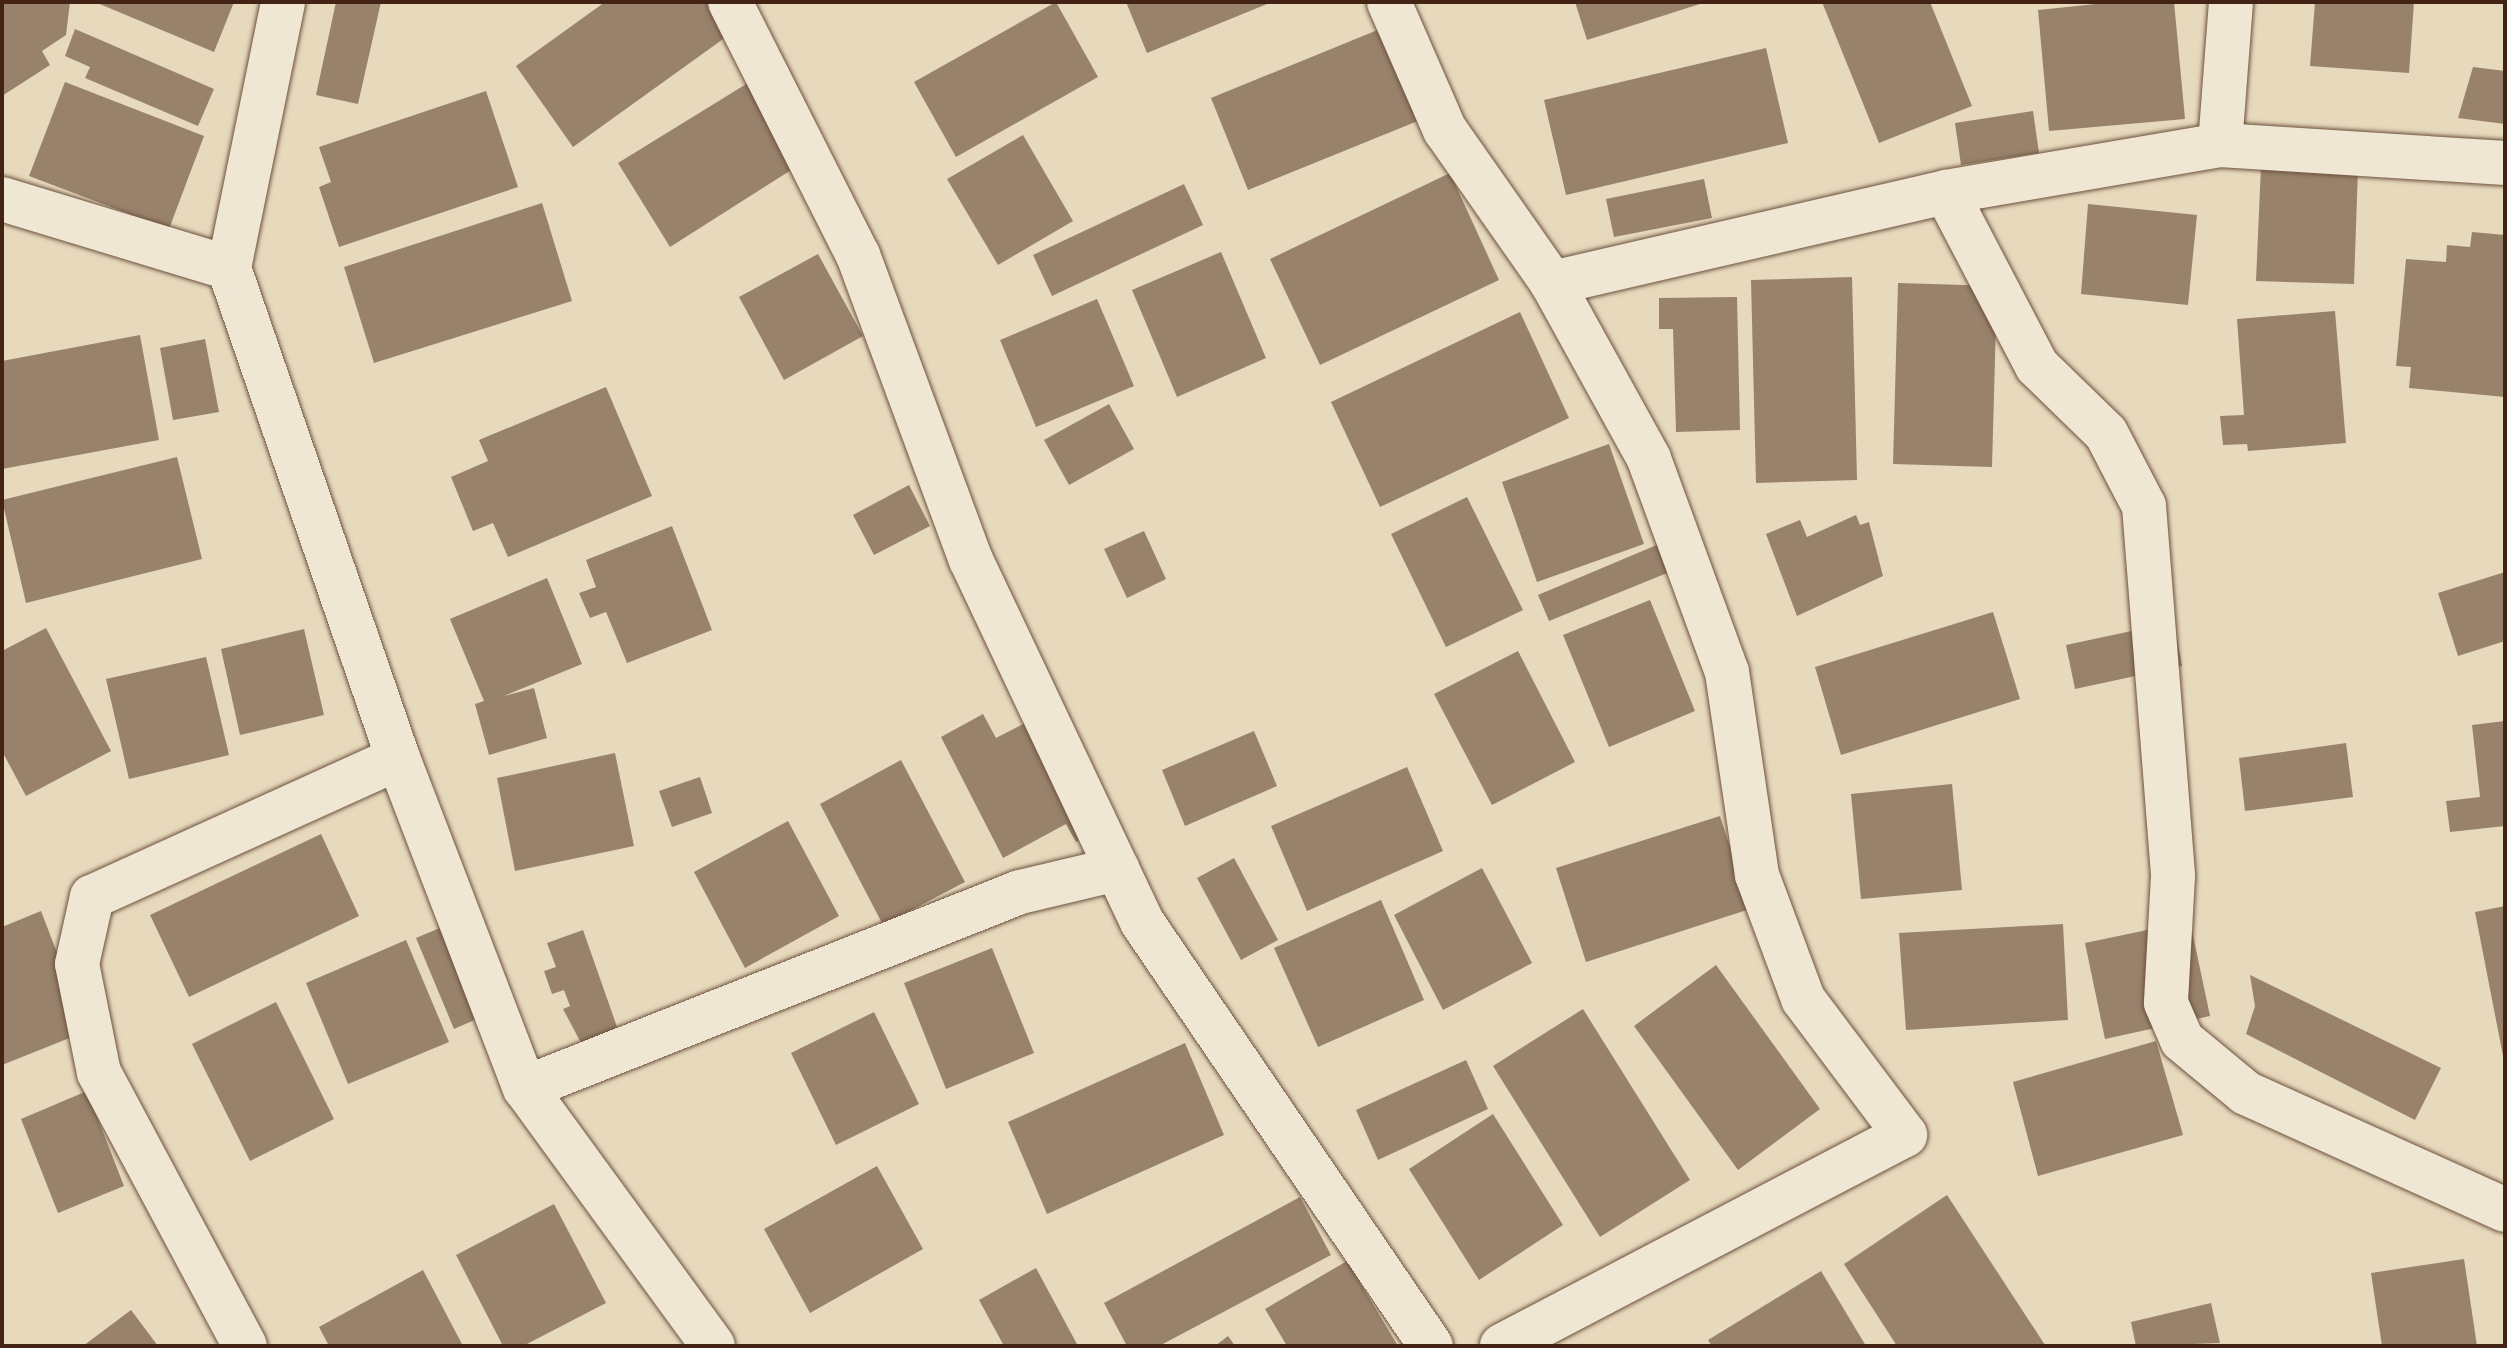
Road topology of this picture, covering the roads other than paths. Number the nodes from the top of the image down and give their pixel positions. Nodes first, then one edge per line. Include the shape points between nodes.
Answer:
1 (283, 2) edge
2 (730, 2) edge
3 (1389, 2) edge
4 (2231, 2) edge
5 (2220, 145) junction
6 (2505, 163) edge
7 (1946, 192) junction
8 (2, 199) edge
9 (229, 268) junction
10 (1552, 283) junction
11 (398, 758) junction
12 (1117, 869) junction
13 (525, 1088) junction
14 (2505, 1210) edge
15 (245, 1346) edge
16 (713, 1346) edge
17 (1431, 1346) edge
18 (1502, 1346) edge

1 - 9 street
2 - 12 street via 858,255 971,560
3 - 10 street via 1445,130
4 - 5 street
5 - 6 street
5 - 7 street
7 - 10 street
7 - 14 street via 2037,366 2106,433 2144,506 2173,876 2166,1003 2182,1040 2246,1093
8 - 9 street
9 - 11 street
10 - 18 street via 1649,459 1727,672 1757,875 1803,999 1905,1135
11 - 13 street
11 - 15 street via 92,897 77,964 99,1073
12 - 13 street via 1020,892
12 - 17 street via 1142,922
13 - 16 street

